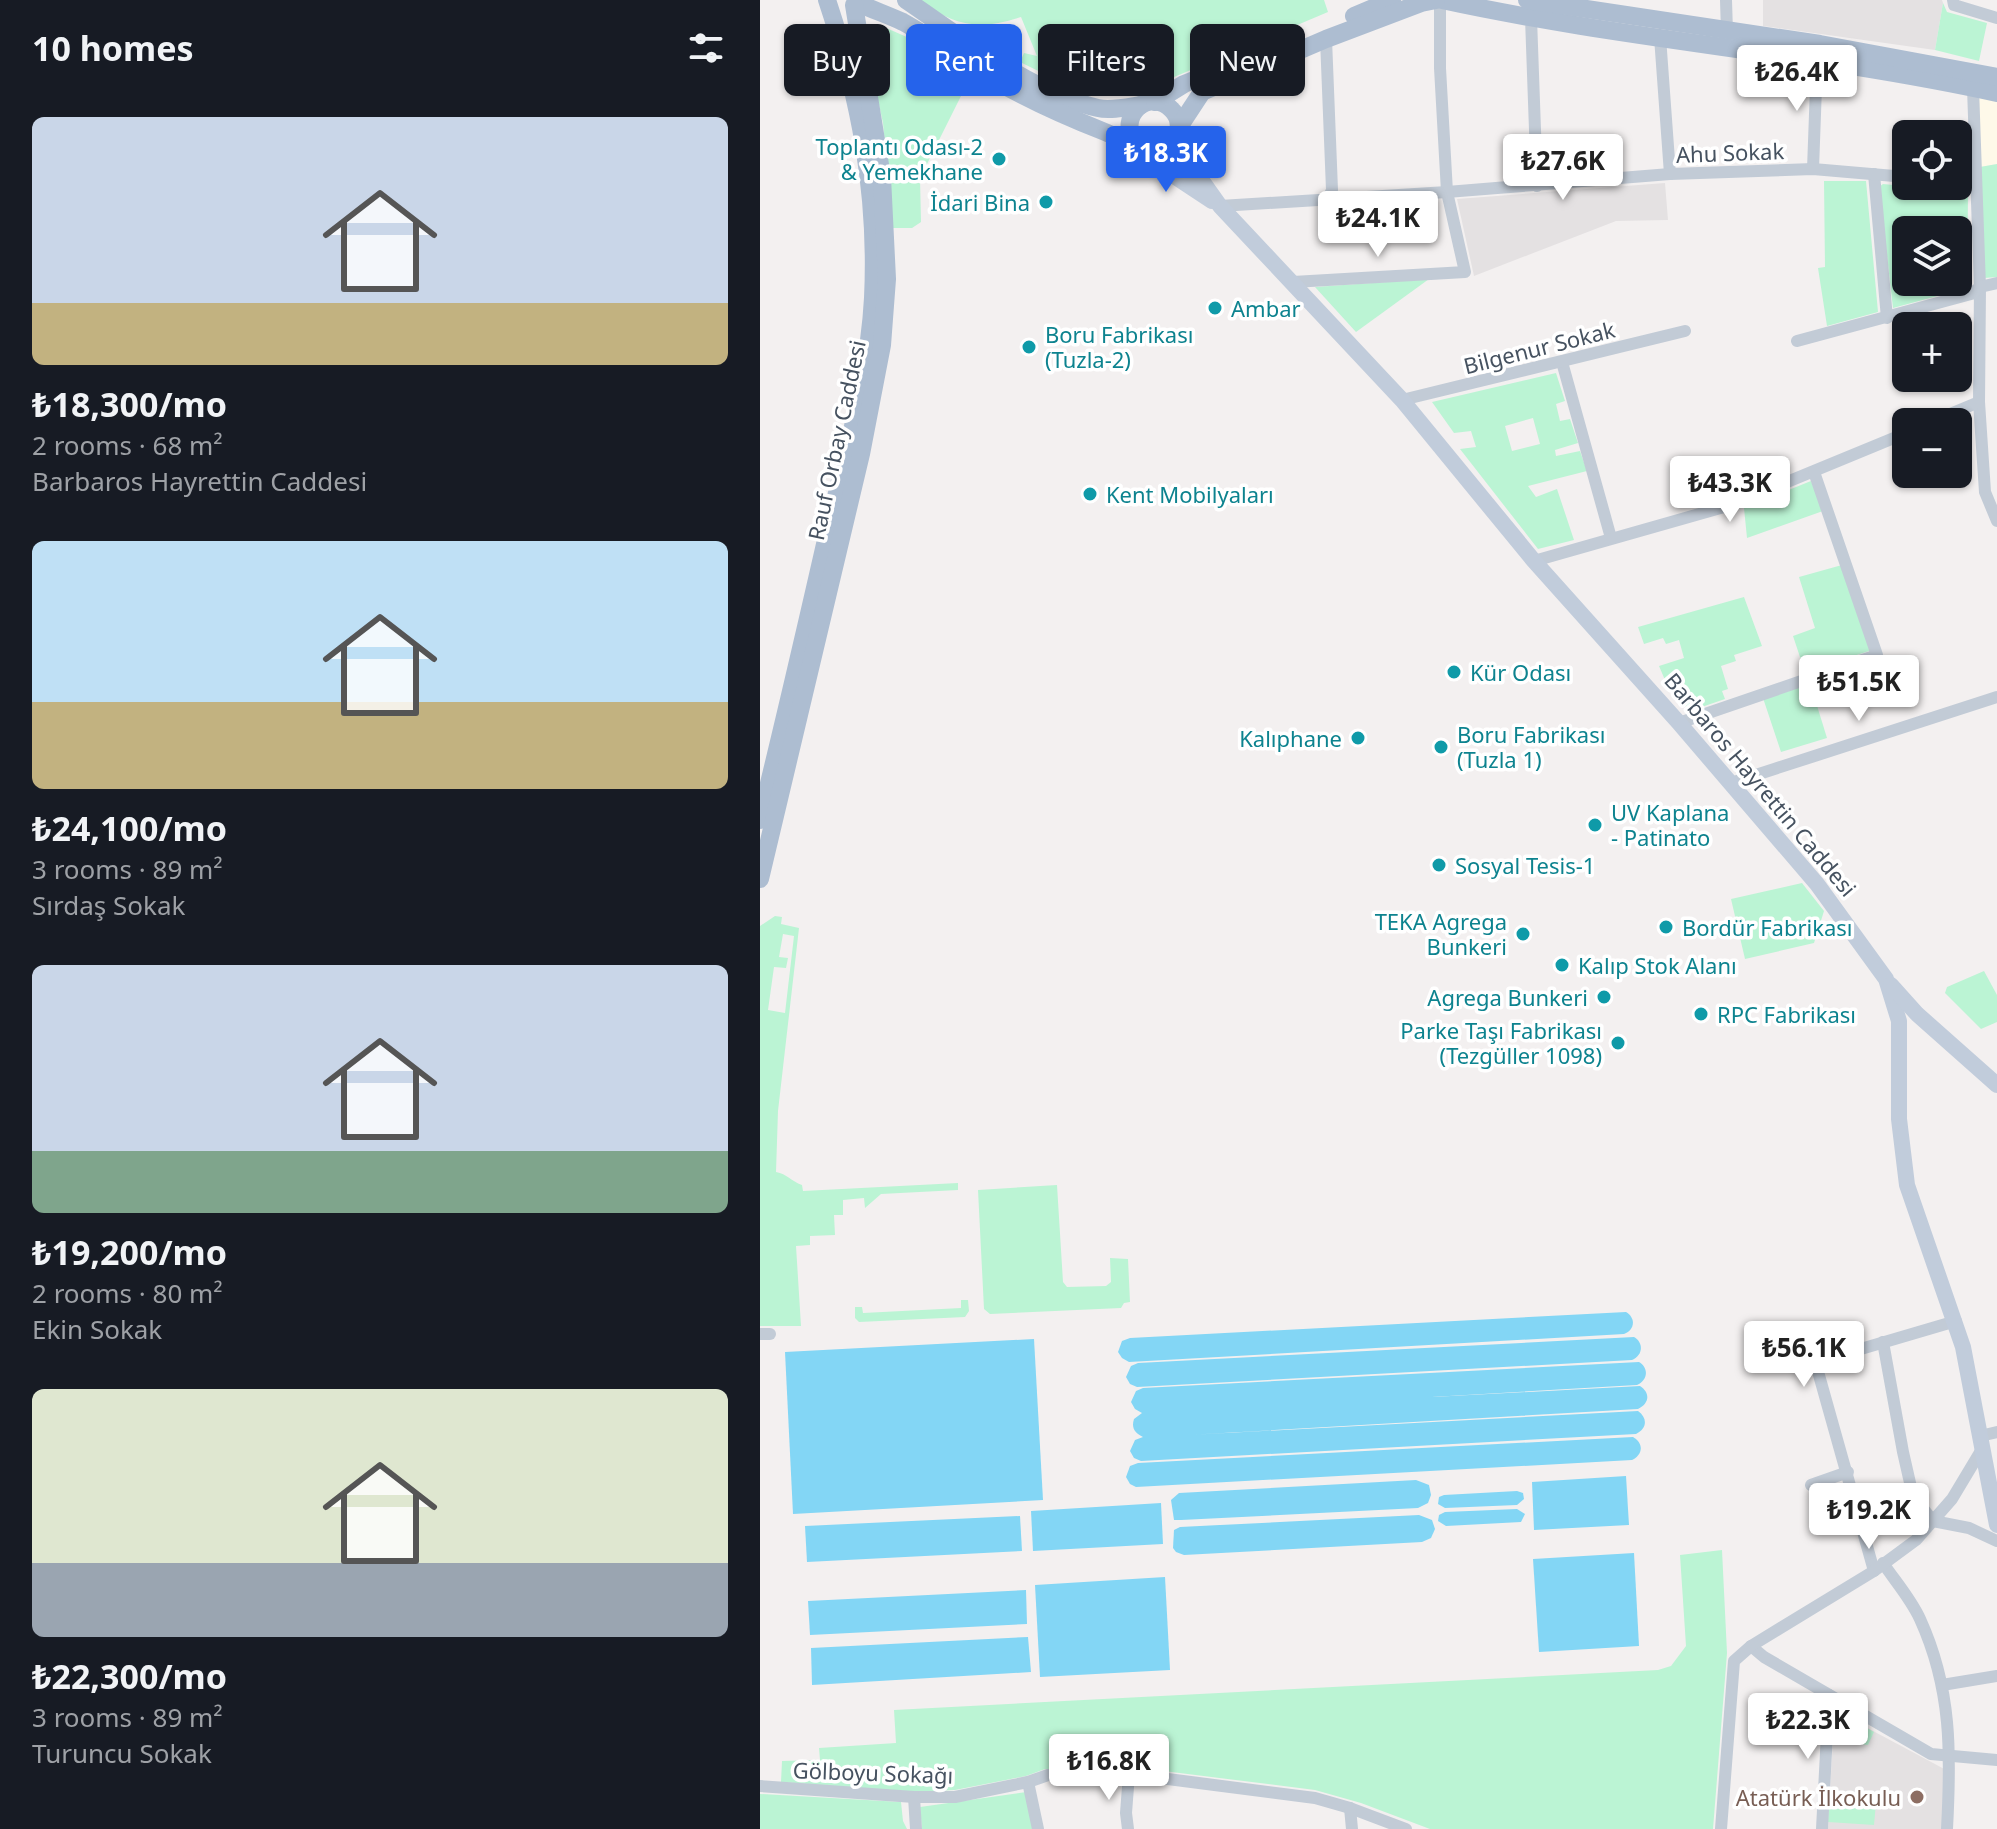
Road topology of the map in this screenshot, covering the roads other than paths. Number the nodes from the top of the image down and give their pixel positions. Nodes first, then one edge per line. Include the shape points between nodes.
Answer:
1 (829, 0) edge
2 (906, 0) edge
3 (1392, 0) edge
4 (1439, 0) edge
5 (1726, 0) edge
6 (1953, 0) edge
7 (858, 3) edge
8 (1537, 5) edge
9 (1634, 9) edge
10 (1997, 18) edge
11 (897, 20) junction
12 (859, 24) edge
13 (868, 24) edge
14 (1727, 32) junction
15 (1660, 37) junction
16 (1326, 39) junction
17 (1817, 59) junction
18 (1997, 77) edge
19 (1973, 88) junction
20 (1997, 93) edge
21 (870, 96) edge
22 (1148, 104) junction
23 (1178, 131) junction
24 (1140, 147) junction
25 (1813, 169) junction
26 (1670, 174) junction
27 (1874, 174) junction
28 (1892, 176) edge
29 (1972, 184) edge
30 (1976, 184) junction
31 (1537, 186) junction
32 (1447, 192) junction
33 (1328, 199) junction
34 (1220, 206) junction
35 (1293, 282) junction
36 (1997, 283) edge
37 (1980, 287) junction
38 (1887, 318) junction
39 (1685, 331) dead end
40 (1797, 341) dead end
41 (1562, 362) junction
42 (1402, 400) junction
43 (1979, 402) junction
44 (1965, 408) edge
45 (1892, 439) edge
46 (1990, 462) edge
47 (1814, 472) junction
48 (1997, 521) edge
49 (1611, 538) junction
50 (1534, 561) junction
51 (1997, 697) edge
52 (1679, 723) junction
53 (1731, 783) junction
54 (760, 820) edge
55 (760, 879) edge
56 (1886, 979) junction
57 (1997, 1085) edge
58 (1956, 1321) junction
59 (1883, 1342) junction
60 (1997, 1432) edge
61 (1981, 1443) junction
62 (1848, 1472) junction
63 (1811, 1485) dead end
64 (1933, 1521) junction
65 (1997, 1525) edge
66 (1997, 1541) edge
67 (1879, 1567) junction
68 (1751, 1646) junction
69 (1997, 1676) edge
70 (1942, 1685) junction
71 (1829, 1695) junction
72 (1951, 1756) junction
73 (1997, 1760) edge
74 (1129, 1774) junction
75 (1028, 1782) junction
76 (760, 1786) edge
77 (914, 1797) junction
78 (1350, 1808) junction
79 (916, 1829) edge
80 (1038, 1829) edge
81 (1128, 1829) edge
82 (1352, 1829) edge
83 (1406, 1829) edge
84 (1721, 1829) edge
85 (1822, 1829) edge
86 (1947, 1829) edge

1 - 7 main road, Rauf Orbay Caddesi via 845,6
1 - 54 main road, Rauf Orbay Caddesi via 866,147 873,299 852,429
2 - 22 main road via 1043,87 1100,109
3 - 22 main road via 1184,84
4 - 8 main road
4 - 16 main road
4 - 32 street
5 - 14 street
6 - 10 street via 1954,5
7 - 11 main road
7 - 12 main road, Rauf Orbay Caddesi
8 - 9 main road
8 - 15 main road
8 - 31 street
9 - 14 main road
11 - 13 main road
11 - 24 main road via 1015,91
14 - 18 main road
15 - 17 main road
15 - 26 street
16 - 23 main road via 1202,92
16 - 33 street via 1332,190
17 - 19 main road
17 - 25 street
19 - 20 main road
19 - 30 street
21 - 55 main road, Rauf Orbay Caddesi via 884,199 887,279 882,345
22 - 23 main road via 1169,107
22 - 24 main road via 1129,124
23 - 24 main road via 1167,147
23 - 34 street via 1186,158
24 - 34 street via 1159,166
25 - 26 street, Ahu Sokak
25 - 27 street, Ahu Sokak
26 - 31 street, Ahu Sokak
27 - 28 street, Ahu Sokak
27 - 38 street
29 - 30 street
30 - 37 street
31 - 32 street, Ahu Sokak
32 - 33 street, Ahu Sokak
32 - 35 street via 1465,272
33 - 34 street, Ahu Sokak
34 - 35 street, Barbaros Hayrettin Caddesi
35 - 42 street, Barbaros Hayrettin Caddesi
36 - 37 street
37 - 38 street
37 - 43 street
38 - 40 street
39 - 41 street, Bilgenur Sokak
41 - 42 street, Bilgenur Sokak
41 - 49 street
42 - 50 street, Barbaros Hayrettin Caddesi
43 - 44 street
43 - 46 street
45 - 47 street
46 - 48 street via 1985,492
47 - 49 street via 1731,505
47 - 52 street via 1877,655
49 - 50 street
50 - 52 street, Barbaros Hayrettin Caddesi
51 - 53 street
52 - 53 street, Barbaros Hayrettin Caddesi
53 - 56 street, Barbaros Hayrettin Caddesi via 1817,884
56 - 57 street
56 - 58 street, Barbaros Hayrettin Caddesi via 1899,1021 1899,1119 1907,1185
58 - 59 street
58 - 61 street, Barbaros Hayrettin Caddesi
59 - 62 street via 1820,1361 1817,1368
59 - 64 street via 1913,1496
60 - 61 street
61 - 64 street via 1952,1499
61 - 65 street, Barbaros Hayrettin Caddesi
62 - 63 street
62 - 67 street
64 - 66 street via 1969,1528
64 - 67 street
67 - 68 street
67 - 70 street via 1919,1616
68 - 71 street
68 - 84 street via 1734,1661
69 - 70 street
70 - 72 street
71 - 72 street via 1931,1754
71 - 85 street
72 - 73 street
72 - 86 street
74 - 75 street, Gölboyu Sokağı via 1048,1775
74 - 78 street, Gölboyu Sokağı via 1315,1798
74 - 81 street
75 - 77 street, Gölboyu Sokağı via 955,1797
75 - 80 street
76 - 77 street, Gölboyu Sokağı
77 - 79 street
78 - 82 street
78 - 83 street, Gölboyu Sokağı

